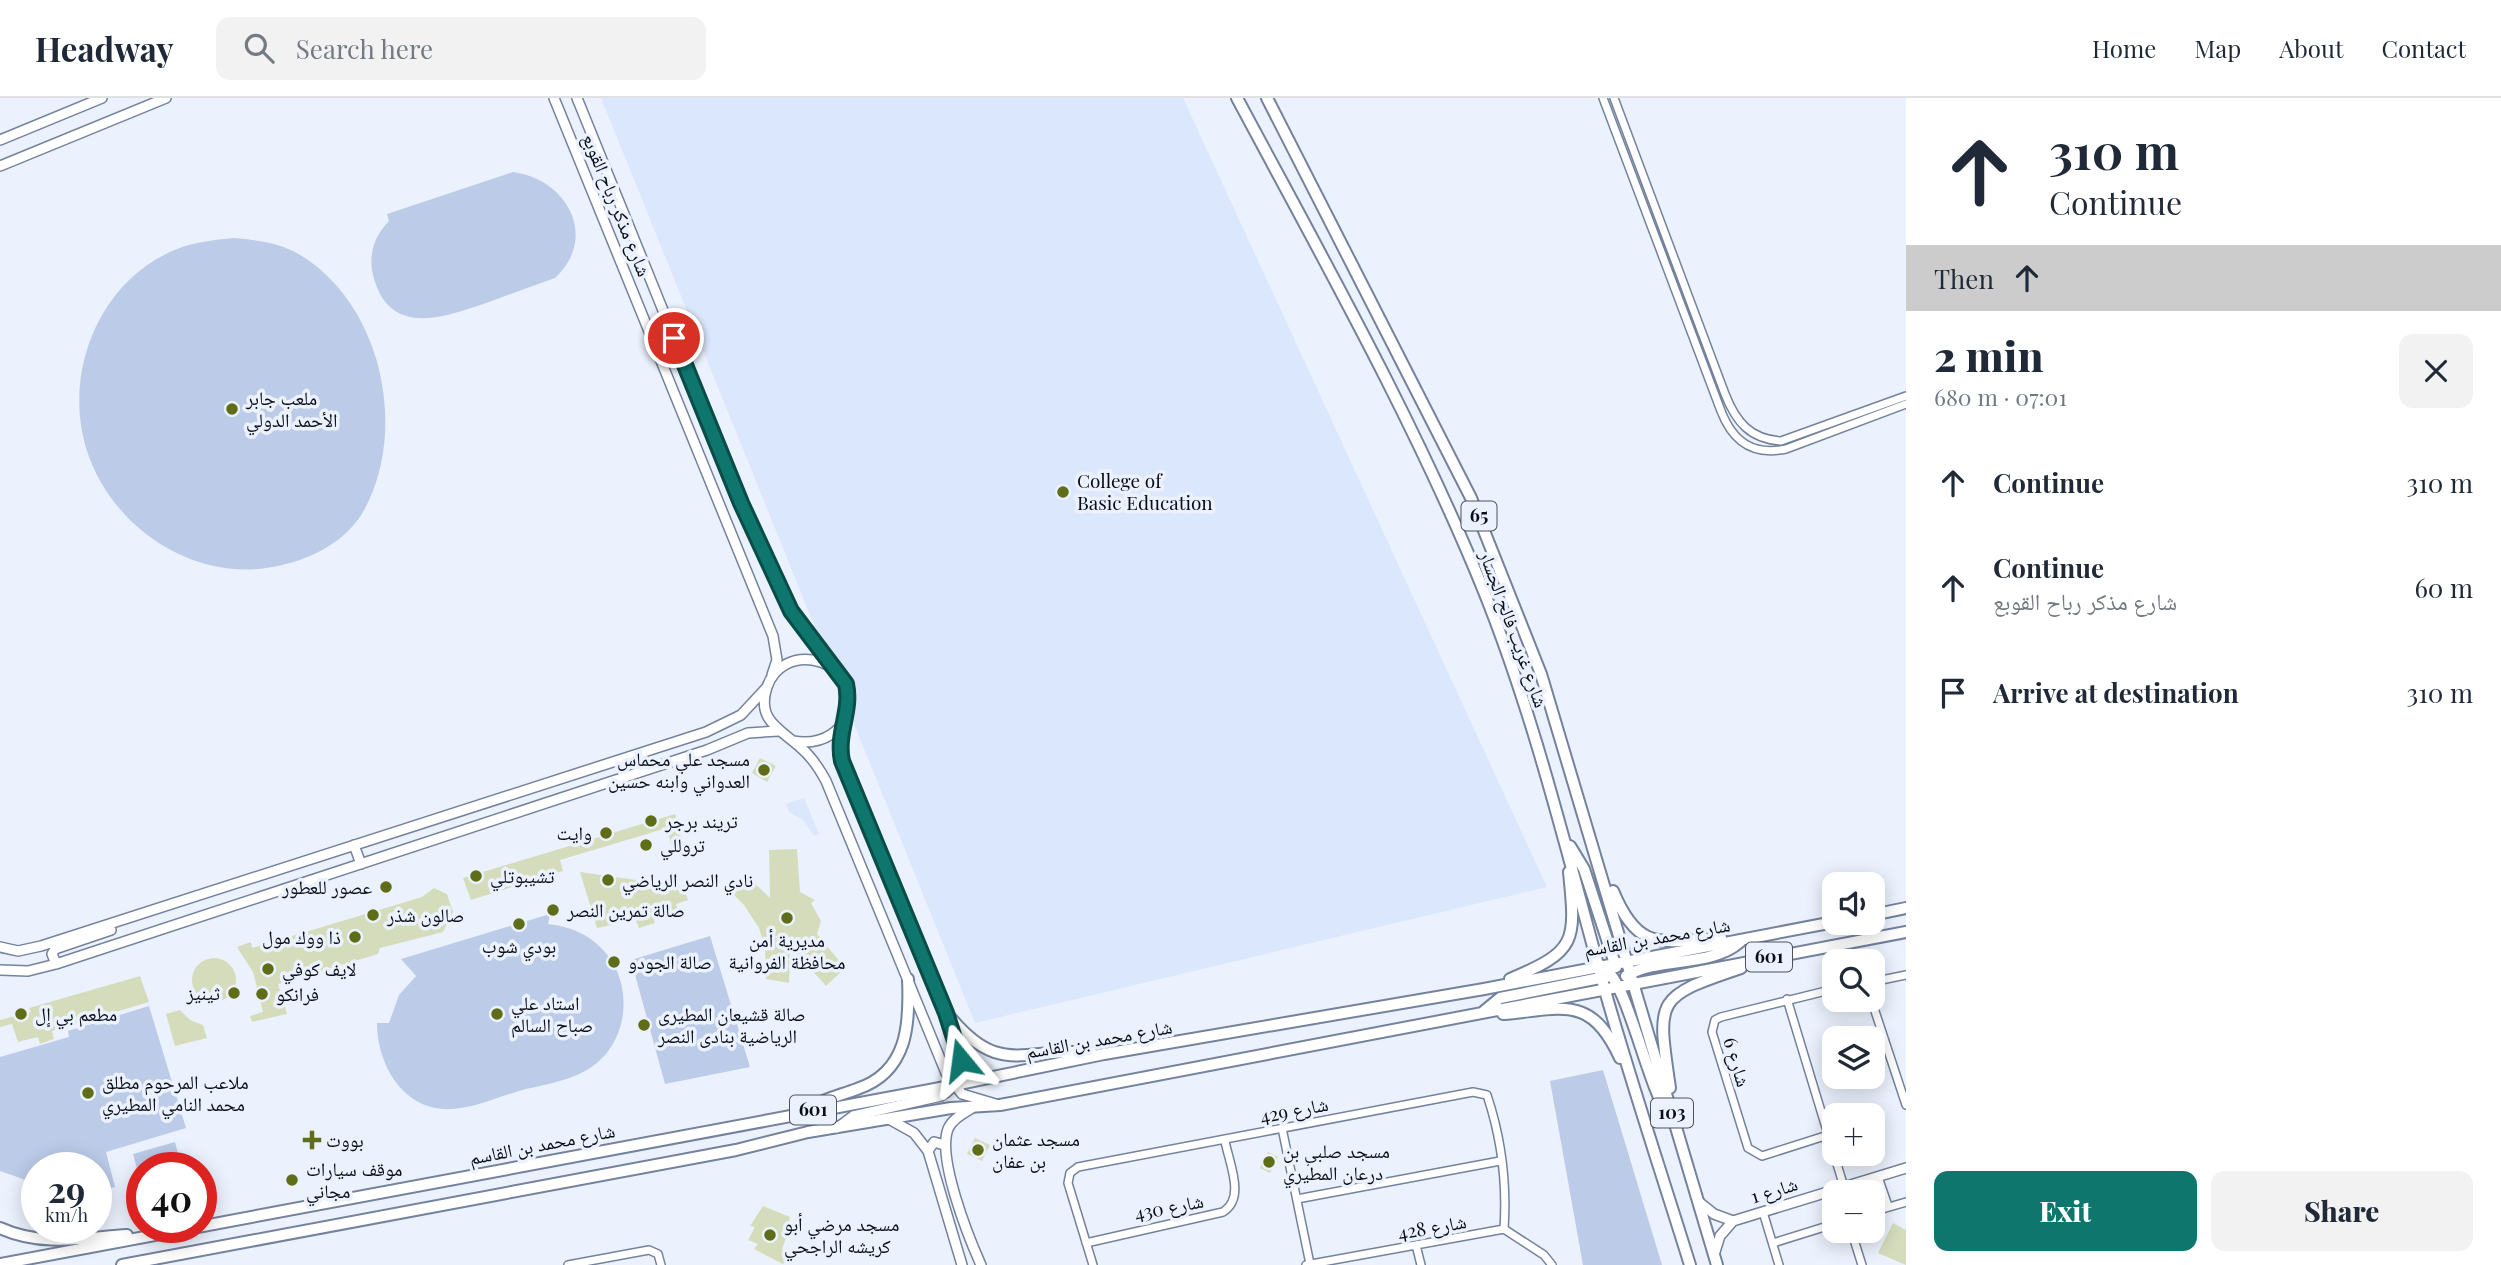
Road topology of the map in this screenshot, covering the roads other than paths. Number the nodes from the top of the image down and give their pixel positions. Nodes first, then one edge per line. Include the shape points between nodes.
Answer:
1 (102, 98) edge
2 (166, 98) edge
3 (554, 98) edge
4 (577, 98) edge
5 (1237, 98) edge
6 (1267, 98) edge
7 (1603, 98) edge
8 (1614, 98) edge
9 (0, 140) edge
10 (0, 166) edge
11 (1906, 396) edge
12 (1906, 404) edge
13 (828, 664) junction
14 (769, 682) junction
15 (843, 723) junction
16 (778, 731) junction
17 (793, 741) junction
18 (1589, 835) junction
19 (1565, 838) junction
20 (354, 845) junction
21 (361, 864) junction
22 (1906, 908) edge
23 (1885, 912) edge
24 (129, 917) junction
25 (1822, 924) edge
26 (1906, 932) edge
27 (1766, 935) junction
28 (1742, 940) junction
29 (0, 947) edge
30 (1782, 954) junction
31 (1627, 961) junction
32 (55, 964) junction
33 (1600, 965) junction
34 (0, 970) edge
35 (1906, 975) edge
36 (1619, 977) junction
37 (908, 979) junction
38 (1885, 979) edge
39 (1484, 989) junction
40 (1605, 990) junction
41 (1822, 992) edge
42 (1787, 999) junction
43 (1875, 1012) edge
44 (946, 1013) junction
45 (1482, 1013) junction
46 (1458, 1018) junction
47 (1104, 1054) junction
48 (954, 1084) junction
49 (1639, 1100) junction
50 (1000, 1105) junction
51 (1906, 1105) edge
52 (972, 1108) junction
53 (804, 1112) junction
54 (1822, 1115) edge
55 (889, 1119) junction
56 (1675, 1126) junction
57 (837, 1128) junction
58 (1282, 1128) junction
59 (1822, 1137) edge
60 (1224, 1141) junction
61 (944, 1145) junction
62 (929, 1151) junction
63 (1500, 1161) junction
64 (1906, 1168) edge
65 (1878, 1177) junction
66 (1868, 1180) edge
67 (1822, 1194) edge
68 (1297, 1199) junction
69 (1699, 1202) junction
70 (1906, 1202) edge
71 (1888, 1206) junction
72 (1885, 1207) edge
73 (1763, 1212) junction
74 (1733, 1221) junction
75 (217, 1224) edge
76 (0, 1228) edge
77 (1822, 1228) edge
78 (1504, 1229) junction
79 (126, 1237) edge
80 (126, 1241) edge
81 (1086, 1243) junction
82 (1773, 1243) junction
83 (1855, 1243) edge
84 (1416, 1245) junction
85 (1363, 1256) junction
86 (1716, 1260) edge
87 (141, 1263) edge
88 (0, 1264) edge
89 (122, 1265) edge
90 (568, 1265) edge
91 (661, 1265) edge
92 (962, 1265) edge
93 (981, 1265) edge
94 (1093, 1265) edge
95 (1308, 1265) edge
96 (1365, 1265) edge
97 (1421, 1265) edge
98 (1552, 1265) edge
99 (1690, 1265) edge
100 (1779, 1265) edge
101 (1862, 1265) edge

1 - 9 street
2 - 10 street
3 - 14 street, شارع مذكر رباح القوبع via 773,636 777,660
4 - 13 street, شارع مذكر رباح القوبع via 741,503 791,611
5 - 19 main road, شارع غريب فالح الجسار / 65 via 1390,388 1451,515 1512,665
6 - 18 main road, شارع غريب فالح الجسار / 65 via 1471,498 1541,674
7 - 12 street via 1721,411 1736,439 1756,450 1786,449
8 - 11 street via 1738,421 1752,434 1781,441
13 - 14 street via 797,660 779,669
13 - 15 street via 846,684 848,710
14 - 16 street via 766,710
14 - 20 street via 751,706 718,728
15 - 17 street via 816,742
15 - 44 street via 842,761
16 - 17 street
16 - 21 street via 748,733 718,747
17 - 37 street via 826,781
18 - 27 main road via 1622,915 1631,928 1646,937 1661,941
18 - 31 main road, شارع غريب فالح الجسار / 65
19 - 33 main road, شارع غريب فالح الجسار / 65
19 - 36 main road via 1584,869
19 - 39 main road via 1572,933 1550,962
20 - 21 street
20 - 24 street
21 - 32 street
22 - 23 main road
24 - 29 street via 27,950
24 - 32 street via 118,927 55,948
25 - 27 main road, شارع محمد بن القاسم / 601
26 - 30 main road, شارع محمد بن القاسم / 601
27 - 28 main road, شارع محمد بن القاسم / 601
28 - 31 main road, شارع محمد بن القاسم / 601
28 - 36 main road via 1719,953
30 - 36 main road, شارع محمد بن القاسم / 601
30 - 56 main road via 1685,987 1666,1008 1661,1025
31 - 36 main road, شارع غريب فالح الجسار
32 - 34 street via 27,971
33 - 36 main road, شارع غريب فالح الجسار
33 - 39 main road, شارع محمد بن القاسم / 601
35 - 38 street
36 - 40 main road, شارع محمد بن القاسم / 601
36 - 45 main road via 1500,999
36 - 56 main road via 1650,1080
37 - 48 street
37 - 53 main road via 909,1027 892,1065 871,1083
39 - 47 main road, شارع محمد بن القاسم / 601
40 - 45 main road, شارع محمد بن القاسم / 601
40 - 49 main road, 103
41 - 42 street, شارع 6
42 - 54 street
42 - 59 street, شارع 6 via 1721,1017 1713,1026 1713,1040 1748,1148 1754,1154 1762,1156
43 - 51 street
44 - 47 main road via 969,1040 1000,1055
44 - 48 street via 961,1060
45 - 46 main road, شارع محمد بن القاسم / 601
46 - 49 main road via 1570,1008 1585,1013 1598,1020 1609,1035
46 - 50 main road, شارع محمد بن القاسم / 601
47 - 48 main road, شارع محمد بن القاسم / 601
48 - 50 street via 967,1097
48 - 53 main road, شارع محمد بن القاسم / 601
48 - 57 street via 941,1096 853,1116
49 - 99 main road, 103
50 - 52 main road, شارع محمد بن القاسم / 601
52 - 55 main road, شارع محمد بن القاسم / 601
52 - 61 street via 952,1122
53 - 75 main road, شارع محمد بن القاسم / 601
55 - 57 main road, شارع محمد بن القاسم / 601
55 - 62 street via 914,1133
56 - 69 main road, 103
57 - 87 main road, شارع محمد بن القاسم / 601
58 - 60 street, شارع 429
58 - 63 street, شارع 429 via 1472,1092 1487,1095
58 - 68 street
60 - 81 street, شارع 430 via 1236,1195 1233,1206
60 - 81 street, شارع 429 via 1078,1167 1070,1173 1068,1183
61 - 62 street via 934,1142
61 - 93 street
62 - 92 street
63 - 68 street
63 - 78 street, شارع 429 via 1507,1190
64 - 65 street, شارع 1
65 - 66 street, شارع 1
65 - 71 street
67 - 73 street, شارع 1
68 - 95 street
69 - 74 street, شارع 1
69 - 86 main road, 103
70 - 71 street
71 - 72 street
73 - 74 street, شارع 1
73 - 82 street
74 - 86 street, شارع 1 via 1720,1236
76 - 79 main road via 52,1241
77 - 82 street
78 - 84 street, شارع 428
78 - 98 street
80 - 88 main road, شارع محمد بن القاسم / 601
81 - 94 street, شارع 429
82 - 100 street
83 - 101 street
84 - 85 street, شارع 428
84 - 97 street
85 - 95 street, شارع 428
85 - 96 street
87 - 89 main road, شارع محمد بن القاسم / 601
90 - 91 street via 649,1250 658,1254

